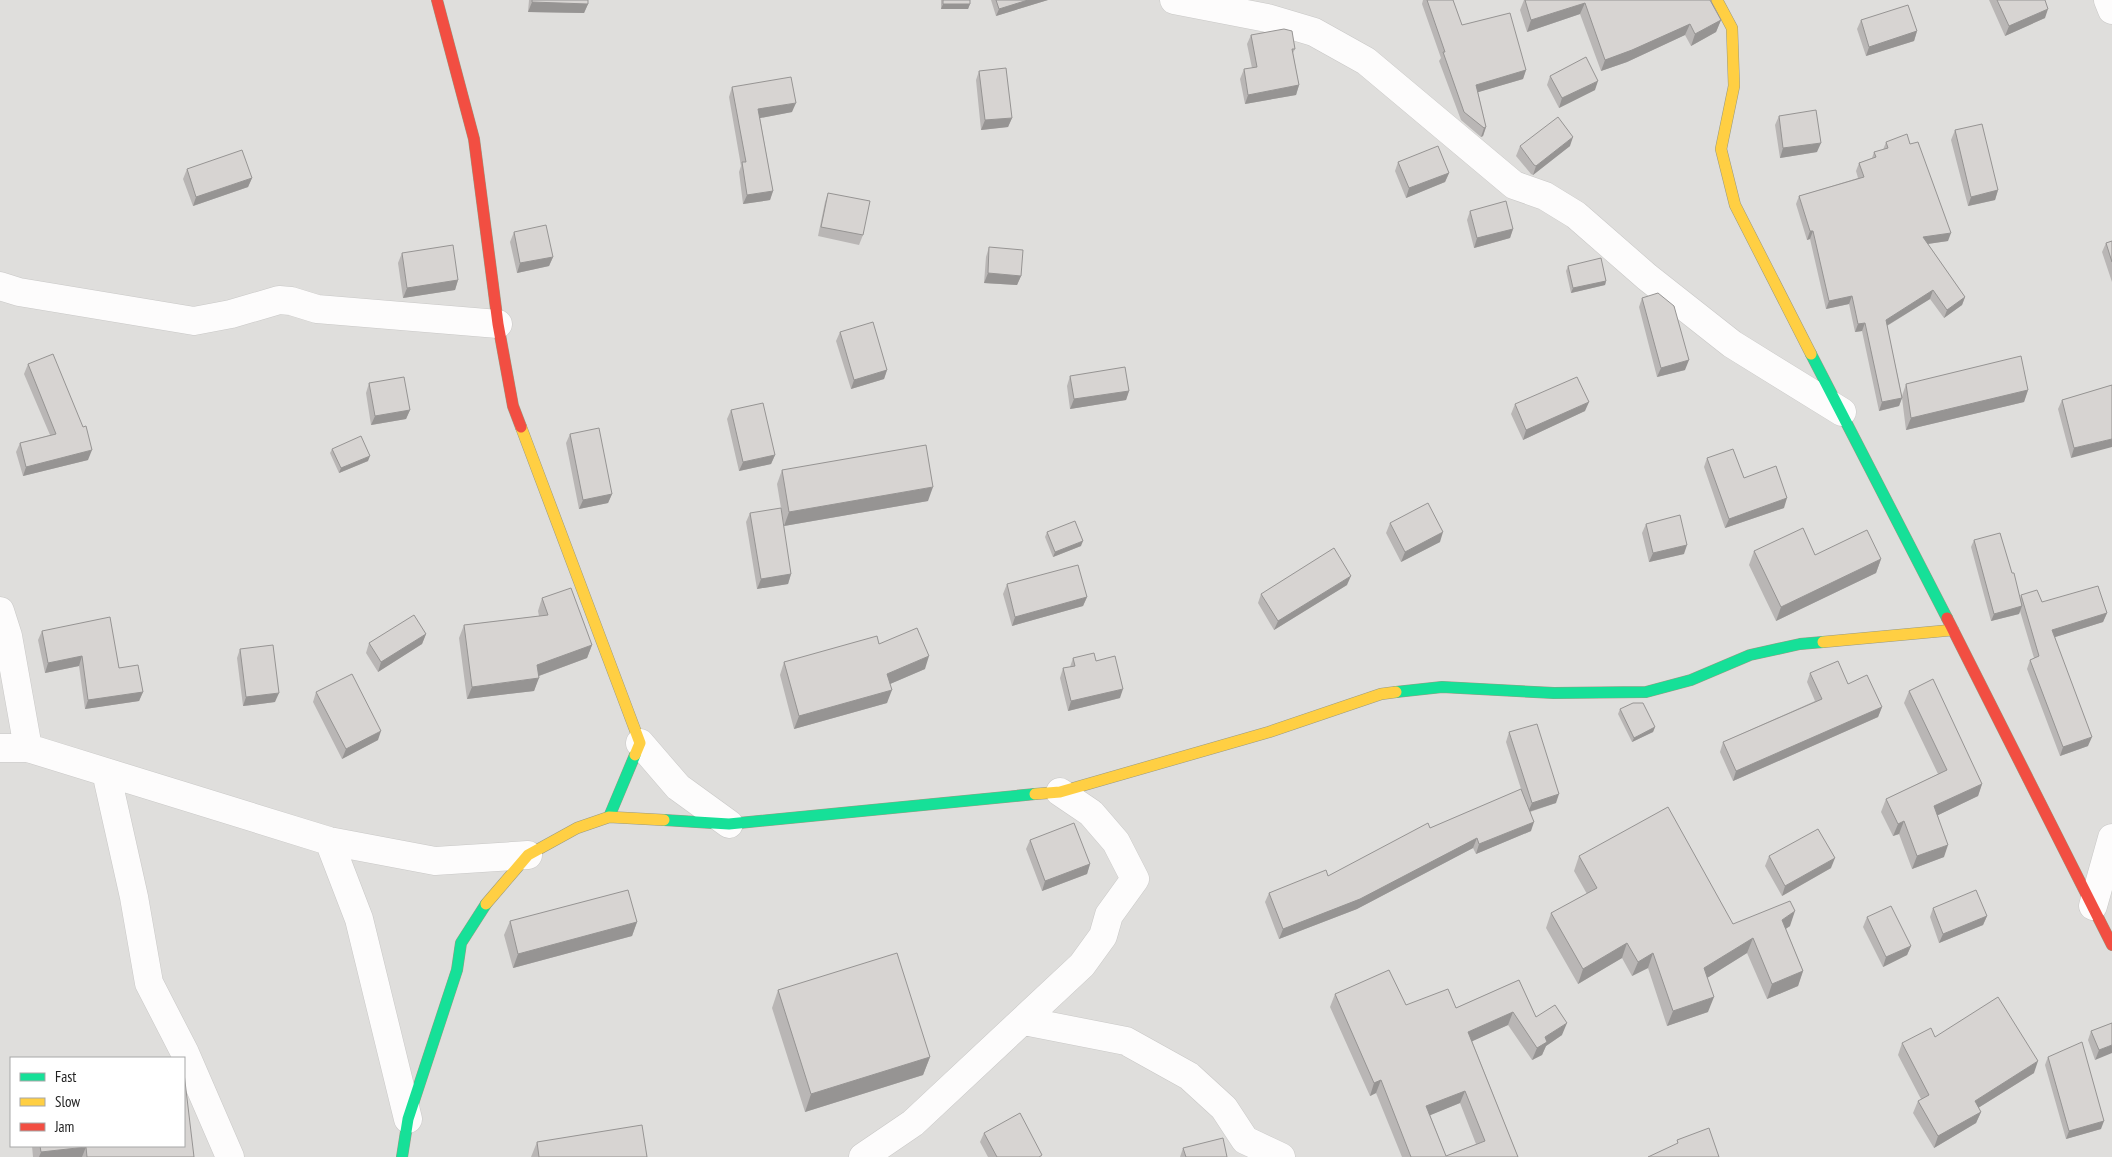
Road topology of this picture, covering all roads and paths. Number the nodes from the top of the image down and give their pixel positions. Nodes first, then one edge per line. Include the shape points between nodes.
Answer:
1 (437, 0) edge
2 (1174, 0) edge
3 (1717, 0) edge
4 (2108, 0) edge
5 (2112, 10) edge
6 (0, 286) edge
7 (498, 324) junction
8 (1842, 412) junction
9 (0, 611) edge
10 (1953, 630) junction
11 (640, 742) junction
12 (0, 748) edge
13 (28, 748) junction
14 (106, 772) junction
15 (1060, 792) junction
16 (609, 817) junction
17 (728, 824) junction
18 (2112, 838) edge
19 (329, 840) junction
20 (528, 855) junction
21 (2093, 906) junction
22 (2112, 945) edge
23 (1024, 1020) junction
24 (408, 1119) junction
25 (230, 1157) edge
26 (402, 1157) edge
27 (863, 1157) edge
28 (1282, 1157) edge

1 - 7 street via 474,139
2 - 8 street via 1267,18 1314,32 1366,61 1514,185 1545,196 1576,215 1647,277 1732,344
3 - 8 street via 1732,28 1734,86 1721,149 1735,205
4 - 5 street
6 - 7 street via 19,292 194,321 279,300 292,300 317,309
7 - 11 street via 513,406
8 - 10 street
9 - 13 street via 8,636
10 - 15 street via 1800,644 1750,655 1691,680 1646,692 1554,693 1442,687 1381,694 1268,732
10 - 21 street
11 - 16 street
11 - 17 street via 678,787
12 - 13 street
13 - 14 street
14 - 19 street
14 - 25 street via 134,897 149,984 185,1053
15 - 17 street
15 - 23 street via 1091,813 1116,842 1135,879 1109,915 1103,936 1082,965
16 - 17 street
16 - 20 street via 577,828
18 - 21 street
19 - 20 street via 435,861
19 - 24 street via 359,919
20 - 24 street via 480,912 461,942 457,970
21 - 22 street
23 - 27 street via 913,1123
23 - 28 street via 1126,1041 1189,1076 1224,1108 1245,1140
24 - 26 street

